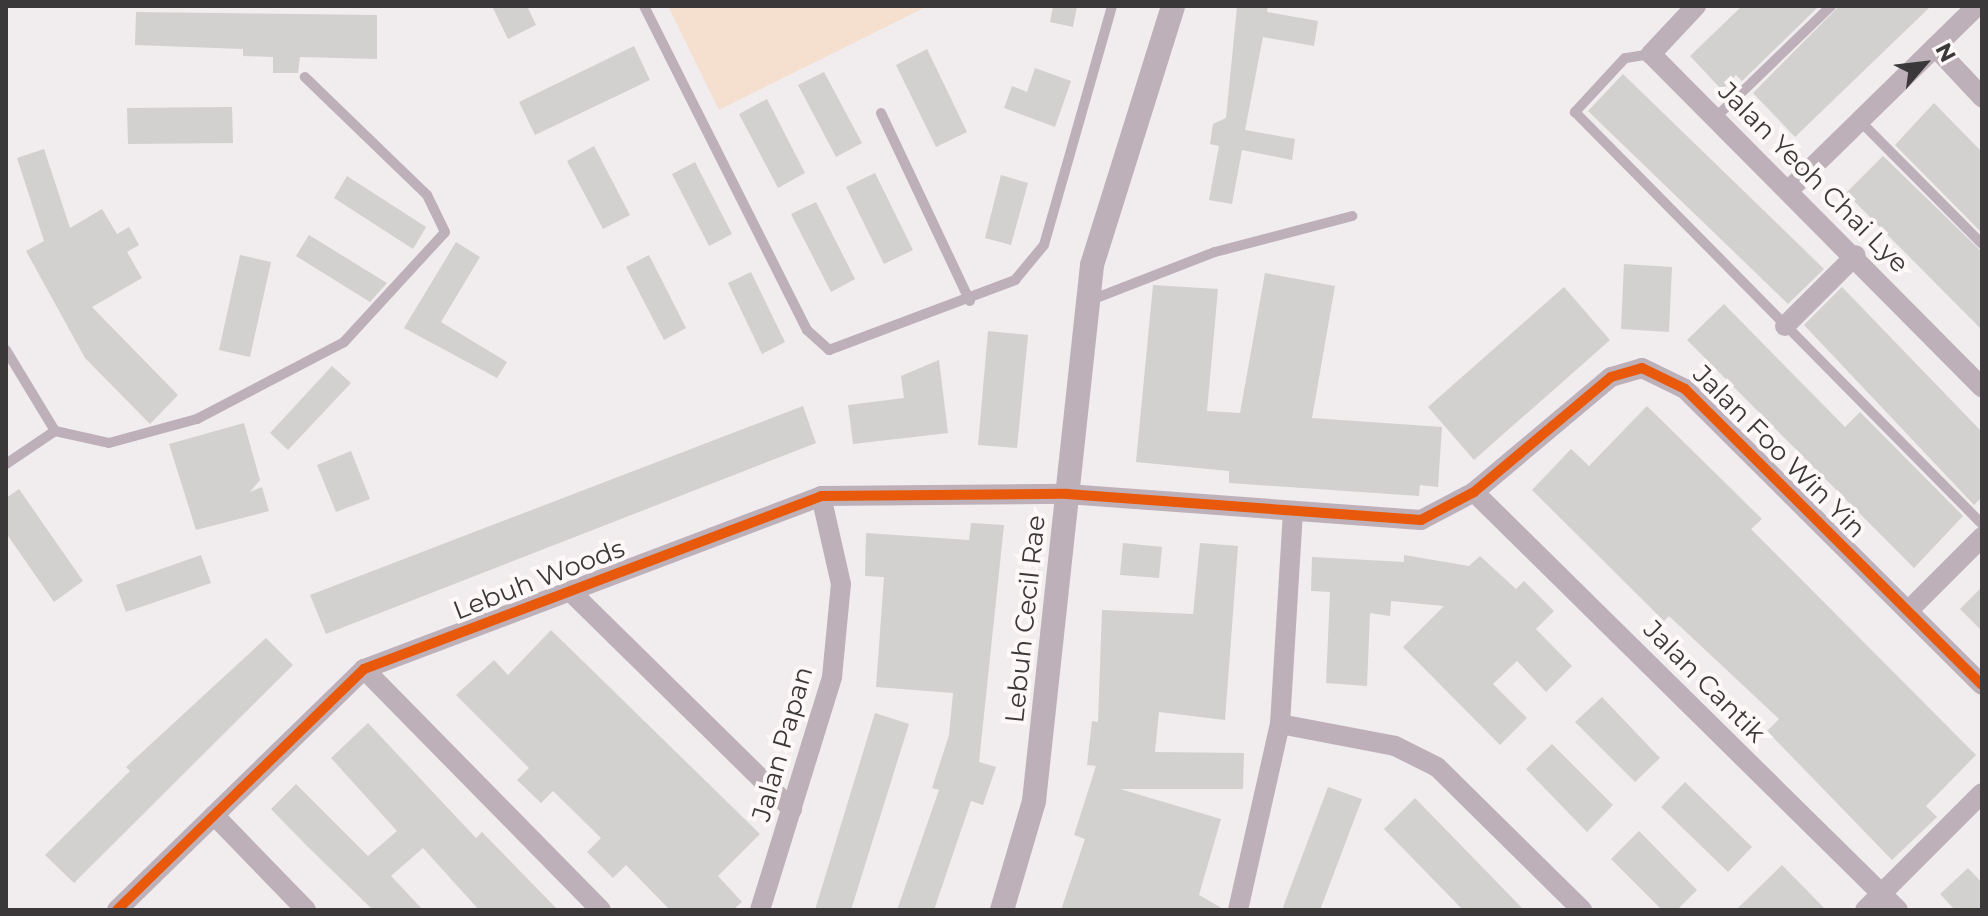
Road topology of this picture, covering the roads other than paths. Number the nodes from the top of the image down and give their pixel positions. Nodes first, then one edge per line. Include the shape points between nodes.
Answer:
1 (644, 6) edge
2 (1112, 6) edge
3 (1173, 6) edge
4 (1696, 6) edge
5 (1831, 6) edge
6 (1977, 6) edge
7 (1935, 47) junction
8 (1651, 54) junction
9 (305, 77) dead end
10 (1982, 97) edge
11 (881, 113) dead end
12 (1716, 117) junction
13 (1860, 121) junction
14 (1789, 190) junction
15 (1352, 216) dead end
16 (1982, 244) edge
17 (1856, 255) junction
18 (970, 301) junction
19 (1085, 303) junction
20 (1785, 326) junction
21 (6, 350) edge
22 (1982, 387) edge
23 (55, 431) junction
24 (6, 464) edge
25 (1474, 492) junction
26 (1067, 494) junction
27 (821, 496) junction
28 (1293, 513) junction
29 (1982, 524) edge
30 (1982, 537) edge
31 (571, 592) junction
32 (1908, 611) junction
33 (364, 669) junction
34 (1982, 685) edge
35 (1280, 724) junction
36 (1982, 793) edge
37 (792, 809) junction
38 (214, 815) junction
39 (1881, 893) junction
40 (117, 910) edge
41 (306, 910) edge
42 (601, 910) edge
43 (760, 910) edge
44 (1002, 910) edge
45 (1238, 910) edge
46 (1582, 910) edge
47 (1865, 910) edge
48 (1898, 910) edge

1 - 18 lane via 807,330 829,350
2 - 18 lane via 1044,245 1015,280
3 - 19 street, Lebuh Cecil Rae
4 - 8 street
5 - 12 lane
6 - 7 street
7 - 10 street
7 - 13 street
8 - 12 street, Jalan Yeoh Chai Lye
8 - 20 lane via 1625,58 1575,112
9 - 23 lane via 427,195 445,232 344,342 197,419 109,443
11 - 18 lane
12 - 14 street, Jalan Yeoh Chai Lye
13 - 14 street
13 - 16 lane
14 - 17 street, Jalan Yeoh Chai Lye
15 - 19 lane via 1215,252
17 - 20 street
17 - 22 street, Jalan Yeoh Chai Lye
19 - 26 street, Lebuh Cecil Rae
20 - 29 lane
21 - 23 lane
23 - 24 lane
25 - 28 street, Jalan Foo Win Yin via 1421,520
25 - 32 street, Jalan Foo Win Yin via 1611,377 1657,370 1685,389
25 - 39 street, Jalan Cantik
26 - 27 street, Lebuh Woods
26 - 28 street, Jalan Foo Win Yin
26 - 44 street, Lebuh Cecil Rae via 1034,801
27 - 31 street, Lebuh Woods
27 - 37 street, Jalan Papan via 839,599 832,677
28 - 35 street
30 - 32 street
31 - 33 street, Lebuh Woods
31 - 37 street
32 - 34 street, Jalan Foo Win Yin
33 - 38 street, Lebuh Woods
33 - 42 street
35 - 45 street
35 - 46 street via 1395,746 1437,767
36 - 39 street
37 - 43 street, Jalan Papan
38 - 40 street, Lebuh Woods
38 - 41 street
39 - 47 street
39 - 48 street, Jalan Cantik

